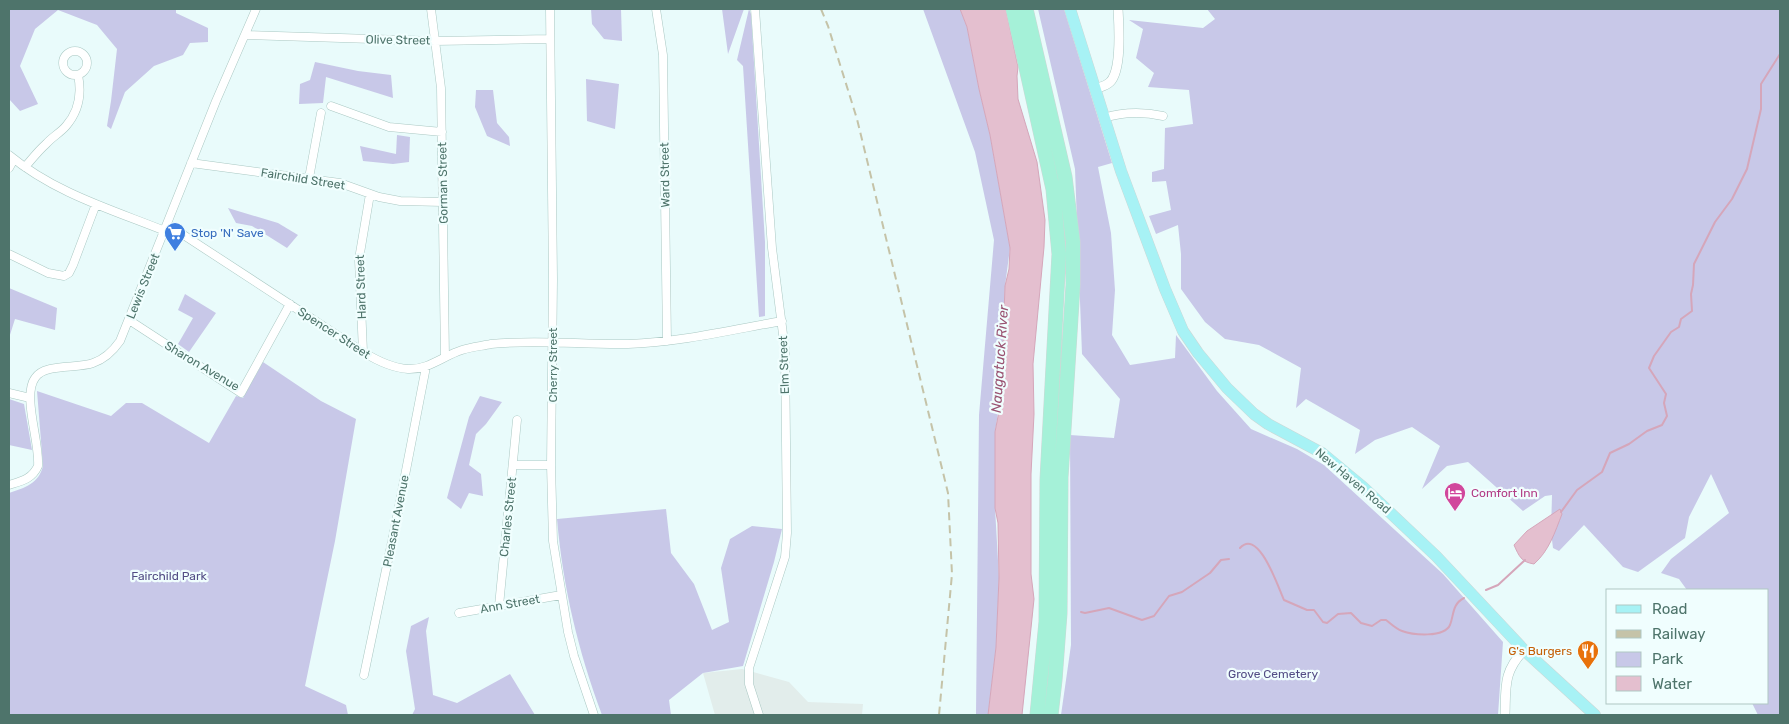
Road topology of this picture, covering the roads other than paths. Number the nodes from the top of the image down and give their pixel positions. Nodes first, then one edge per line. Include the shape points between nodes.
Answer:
1 (256, 9) edge
2 (431, 9) edge
3 (550, 9) edge
4 (656, 9) edge
5 (755, 9) edge
6 (1013, 9) edge
7 (1026, 9) edge
8 (1070, 9) edge
9 (1118, 9) edge
10 (245, 35) junction
11 (550, 39) junction
12 (435, 41) junction
13 (78, 75) dead end
14 (1095, 89) junction
15 (331, 106) dead end
16 (321, 113) dead end
17 (1163, 116) dead end
18 (1104, 118) junction
19 (442, 132) junction
20 (12, 157) edge
21 (191, 163) junction
22 (25, 167) junction
23 (9, 168) edge
24 (309, 178) junction
25 (370, 194) junction
26 (443, 202) junction
27 (96, 204) junction
28 (166, 230) junction
29 (9, 254) edge
30 (290, 304) junction
31 (129, 320) junction
32 (782, 321) junction
33 (667, 341) junction
34 (553, 342) junction
35 (362, 352) junction
36 (445, 357) junction
37 (426, 367) junction
38 (9, 393) edge
39 (30, 398) junction
40 (517, 420) dead end
41 (513, 465) junction
42 (551, 465) junction
43 (9, 485) edge
44 (561, 595) junction
45 (499, 606) junction
46 (459, 614) dead end
47 (1524, 650) junction
48 (364, 675) dead end
49 (594, 715) edge
50 (760, 715) edge
51 (1037, 715) edge
52 (1051, 715) edge
53 (1505, 715) edge
54 (1595, 715) edge

1 - 10 street, Lewis Street
2 - 12 street, Gorman Street
3 - 11 street, Cherry Street
4 - 33 street, Ward Street via 663,55
5 - 32 street, Elm Street via 772,248
6 - 51 highway via 1053,189 1060,254 1047,480 1046,622
7 - 52 highway via 1065,177 1073,250 1061,477 1060,613
8 - 14 main road, New Haven Road
9 - 14 street via 1114,74 1109,83
10 - 12 street, Olive Street
10 - 21 street, Lewis Street
11 - 12 street, Olive Street
11 - 34 street, Cherry Street
12 - 19 street, Gorman Street
13 - 22 street via 81,89 72,118
14 - 18 main road, New Haven Road
15 - 19 street via 389,127
16 - 24 street
17 - 18 street via 1133,113
18 - 47 main road, New Haven Road via 1172,308 1183,331 1212,372 1239,401 1268,424 1322,453 1363,487 1436,556
19 - 26 street, Gorman Street
20 - 22 street, Spencer Street
20 - 23 street
21 - 24 street, Fairchild Street
21 - 28 street, Lewis Street
22 - 27 street, Spencer Street via 48,182
24 - 25 street, Fairchild Street via 340,183
25 - 26 street, Fairchild Street via 400,201
25 - 35 street, Hard Street via 359,259
26 - 36 street, Gorman Street
27 - 28 street, Spencer Street
27 - 29 street via 73,265 64,276 48,273
28 - 30 street, Spencer Street via 179,232
28 - 31 street, Lewis Street
30 - 31 street, Sharon Avenue via 241,393
30 - 35 street, Spencer Street
31 - 39 street, Lewis Street via 120,341 103,358 87,365 50,368 39,373 32,384
32 - 33 street, Spencer Street
32 - 50 street, Elm Street via 787,533 785,557 749,668 750,684
33 - 34 street, Spencer Street via 629,344
34 - 36 street, Spencer Street via 494,344
34 - 42 street, Cherry Street
35 - 37 street, Spencer Street via 399,367
36 - 37 street, Spencer Street
37 - 48 street, Pleasant Avenue
38 - 39 street
39 - 43 street via 38,466 28,478
40 - 41 street
41 - 42 street, Charles Street
41 - 45 street, Charles Street
42 - 44 street, Cherry Street via 553,541
44 - 45 street, Ann Street
44 - 49 street, Cherry Street via 574,656
45 - 46 street, Ann Street
47 - 53 street via 1514,660 1508,674
47 - 54 main road, New Haven Road

